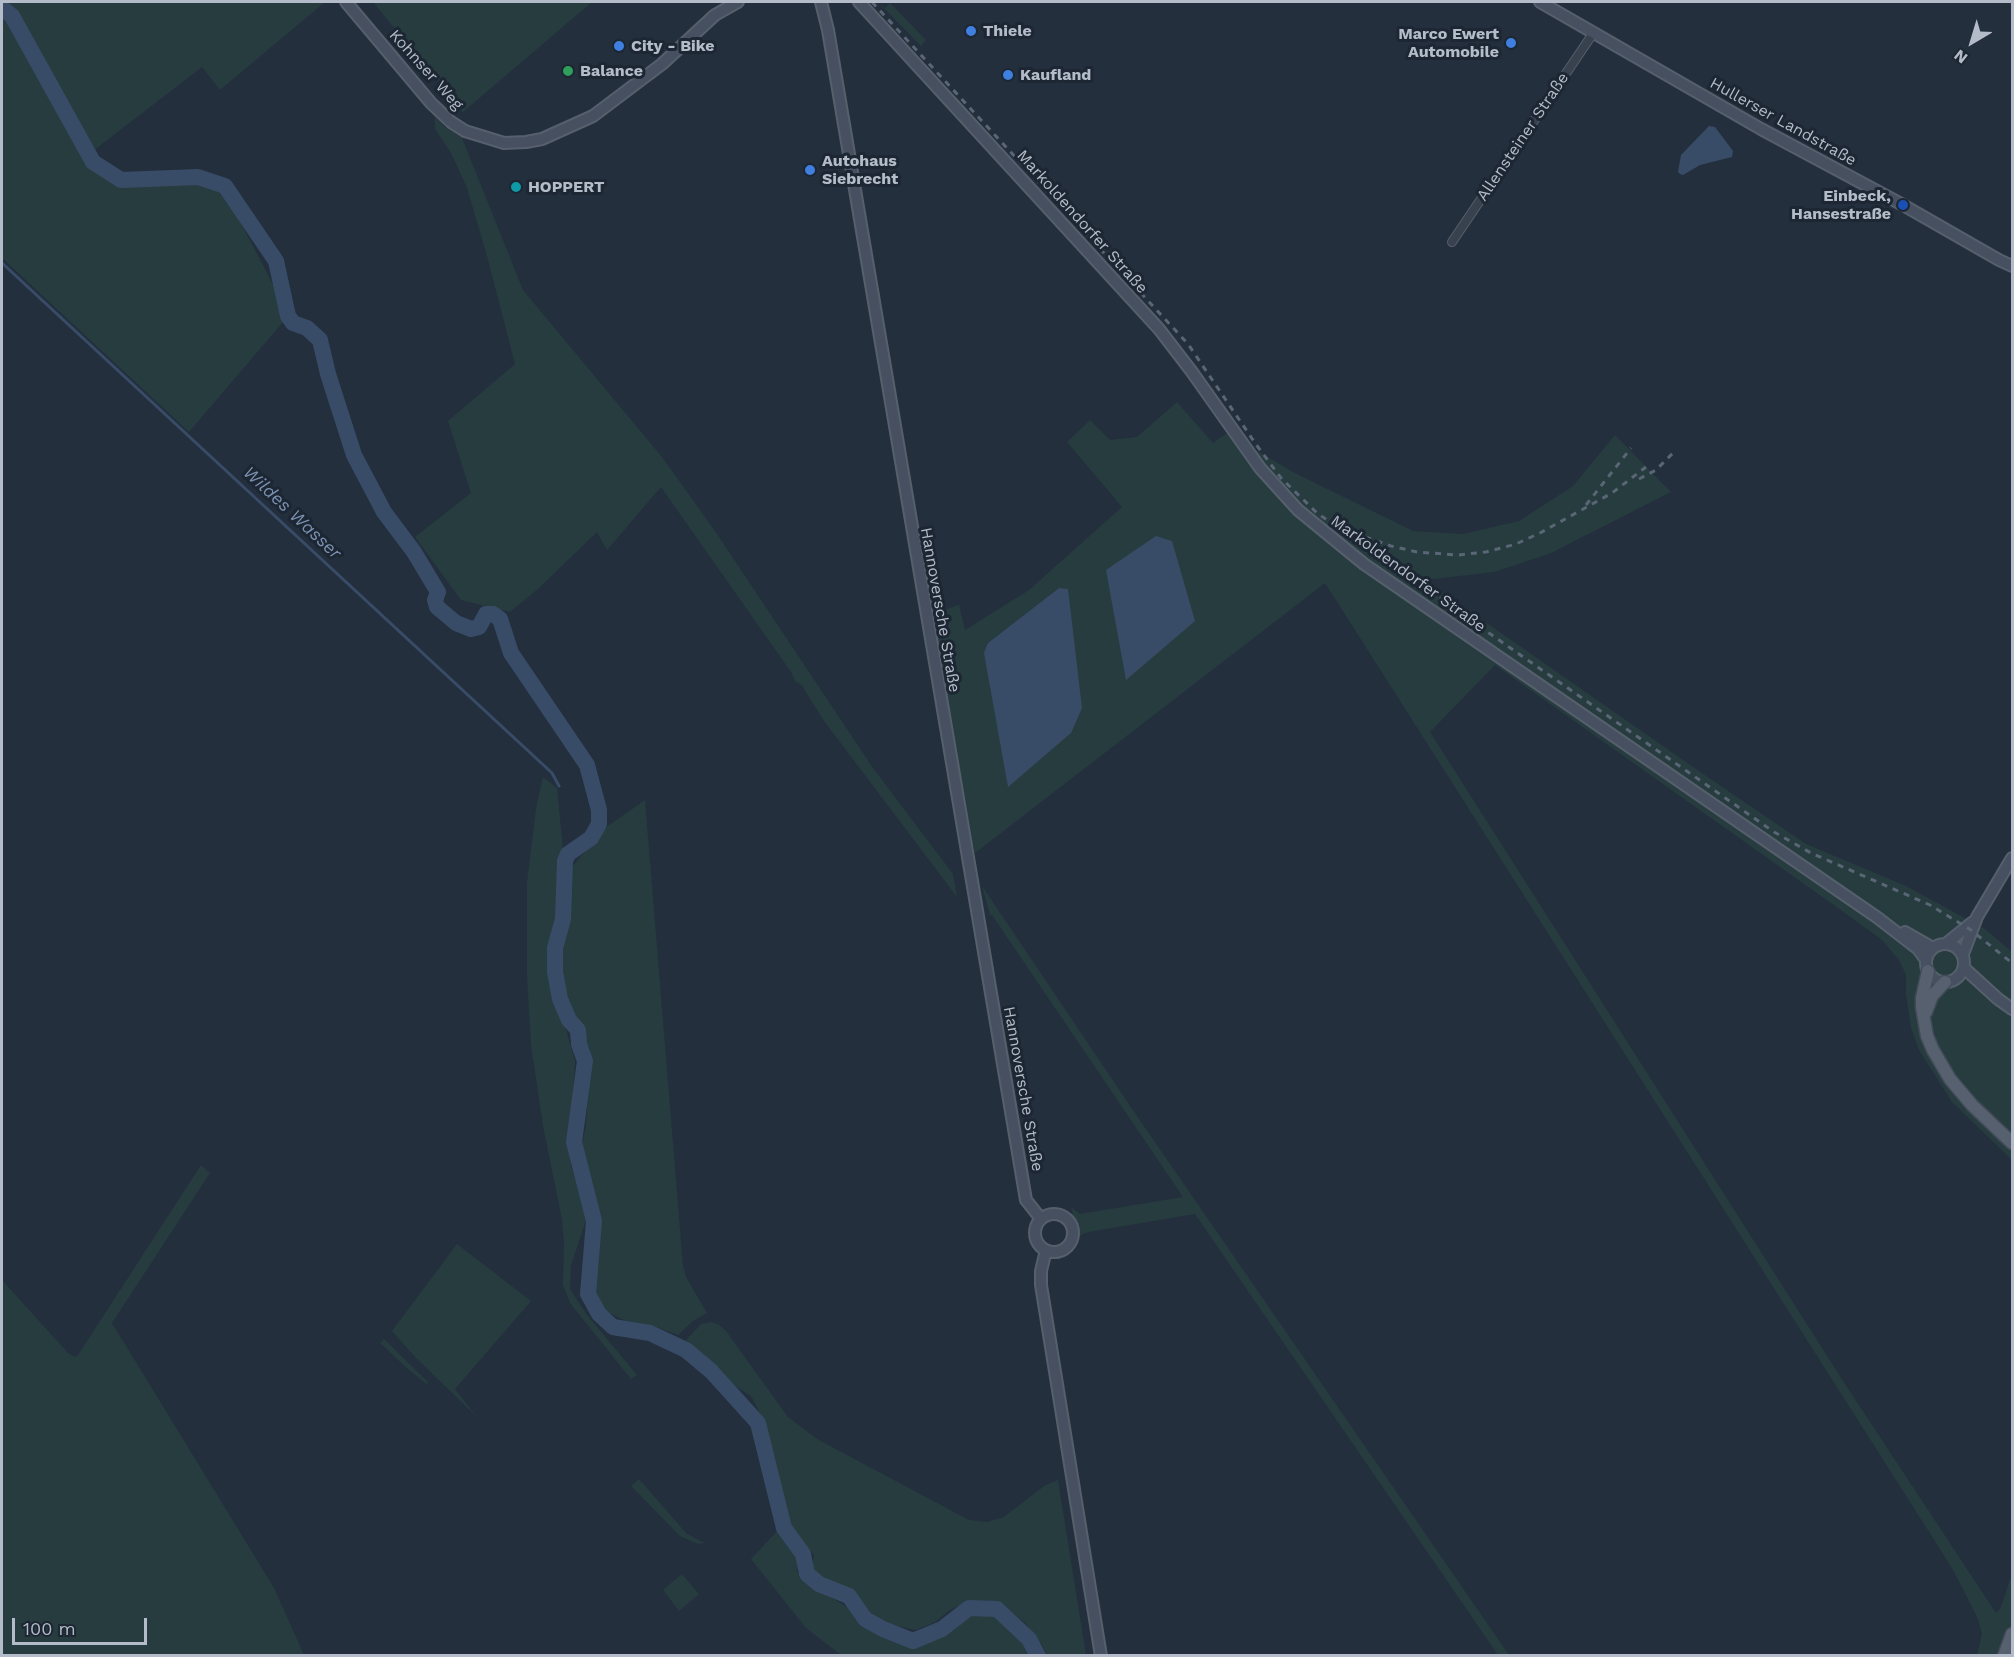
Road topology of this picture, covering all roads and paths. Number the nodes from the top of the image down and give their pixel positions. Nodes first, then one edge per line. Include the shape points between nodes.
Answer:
1 (346, 2) edge
2 (738, 2) edge
3 (821, 2) edge
4 (860, 2) edge
5 (1540, 2) edge
6 (1594, 32) junction
7 (1452, 242) dead end
8 (2013, 266) edge
9 (2013, 858) edge
10 (1878, 918) junction
11 (1977, 918) junction
12 (1947, 944) junction
13 (1933, 948) junction
14 (1963, 954) junction
15 (1927, 966) junction
16 (1964, 968) junction
17 (1950, 981) junction
18 (1998, 999) junction
19 (2013, 1009) edge
20 (1925, 1016) junction
21 (2013, 1143) edge
22 (1041, 1219) junction
23 (1046, 1250) junction
24 (2013, 1634) edge
25 (1101, 1656) edge
26 (2004, 1656) edge

1 - 2 main road, Kohnser Weg via 451,122 504,143 542,139 592,116 662,64 715,15
3 - 22 main road, Hannoversche Straße via 1026,1200
4 - 10 main road, Markoldendorfer Straße via 1159,329 1260,468 1298,510 1364,564
5 - 6 main road, Hullerser Landstraße
6 - 7 street, Allensteiner Straße
6 - 8 main road, Hullerser Landstraße via 1761,129
9 - 11 main road
10 - 13 main road, Markoldendorfer Straße
10 - 15 main road, Markoldendorfer Straße via 1918,949
11 - 12 main road
11 - 14 main road
12 - 13 main road
12 - 14 main road
13 - 15 main road
14 - 16 main road
15 - 17 main road via 1938,980
15 - 20 main road via 1922,998
16 - 17 main road
16 - 18 main road
17 - 18 main road via 1969,984
17 - 20 main road via 1932,996
18 - 19 main road
20 - 21 main road via 1933,1050 1950,1079
22 - 23 main road via 1036,1238
22 - 23 main road via 1050,1214 1060,1215 1072,1229 1067,1245 1057,1251
23 - 25 main road via 1041,1285
24 - 26 main road

